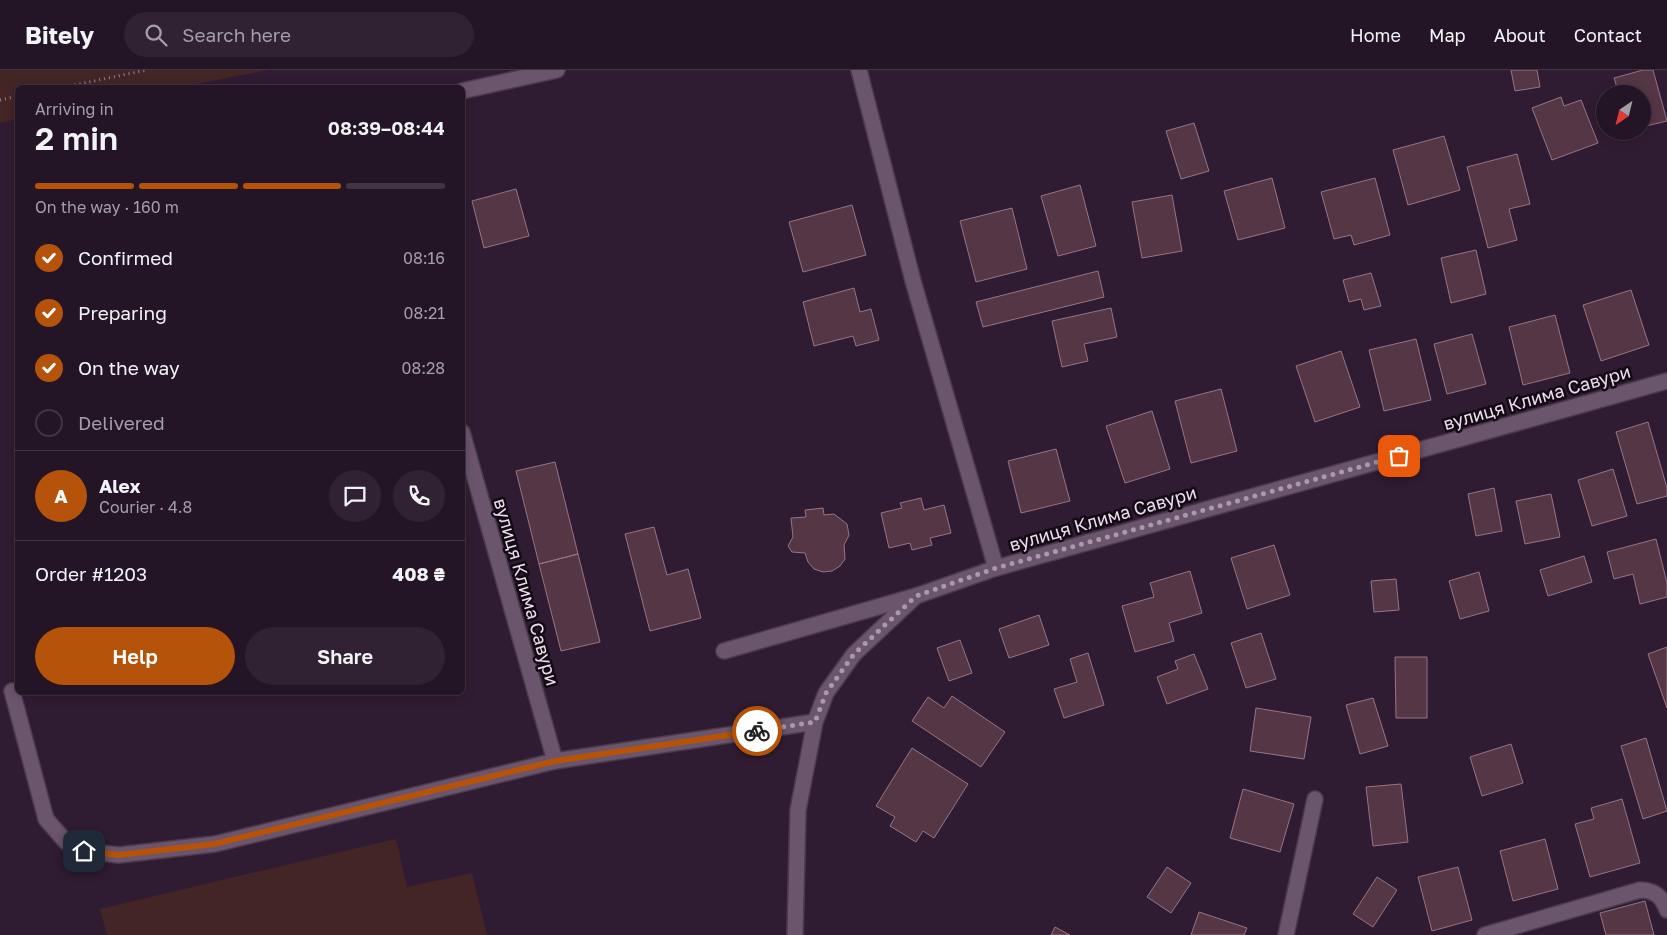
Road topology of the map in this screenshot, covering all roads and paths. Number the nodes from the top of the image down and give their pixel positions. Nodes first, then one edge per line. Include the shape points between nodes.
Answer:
1 (147, 70) edge
2 (557, 70) edge
3 (859, 70) edge
4 (74, 85) edge
5 (465, 90) edge
6 (15, 97) edge
7 (0, 100) edge
8 (1667, 381) edge
9 (465, 443) edge
10 (996, 568) junction
11 (916, 596) junction
12 (724, 651) dead end
13 (12, 691) dead end
14 (815, 722) junction
15 (555, 761) junction
16 (1315, 799) dead end
17 (1667, 910) edge
18 (795, 935) edge
19 (1286, 935) edge
20 (1486, 935) edge

1 - 4 path
2 - 5 street
3 - 10 street via 913,281
6 - 7 path
8 - 10 street, вулиця Клима Савури
9 - 15 street, вулиця Клима Савури
10 - 11 street, вулиця Клима Савури
11 - 12 street
11 - 14 street, вулиця Клима Савури via 854,654 826,693
13 - 15 street via 46,819 66,842 84,851 119,855 214,844
14 - 15 street
14 - 18 street, вулиця Клима Савури via 798,810
16 - 19 street
17 - 20 street via 1660,896 1651,890 1640,890

